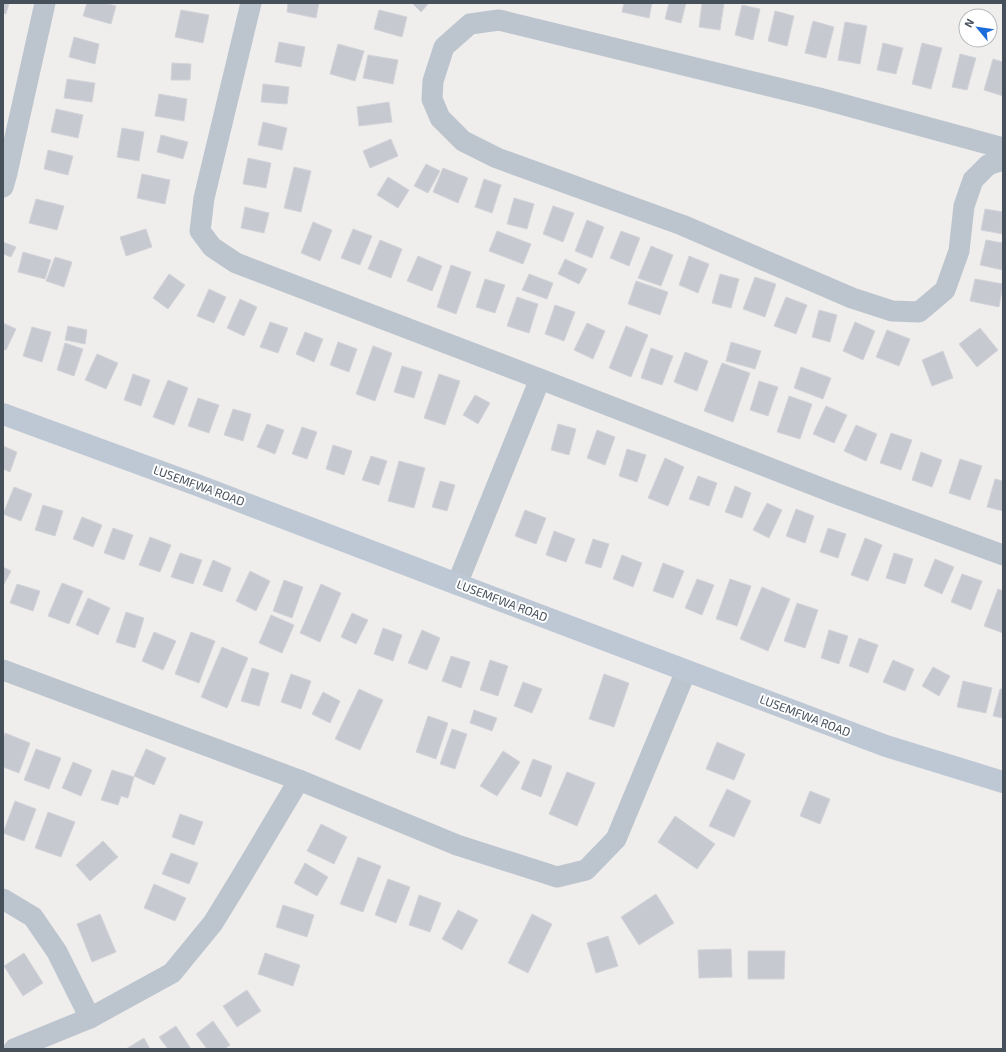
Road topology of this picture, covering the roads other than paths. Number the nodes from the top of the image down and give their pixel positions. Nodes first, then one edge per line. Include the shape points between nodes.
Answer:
1 (45, 3) edge
2 (250, 3) edge
3 (1003, 148) edge
4 (1003, 160) edge
5 (4, 177) edge
6 (540, 379) junction
7 (3, 414) edge
8 (1003, 555) edge
9 (457, 584) junction
10 (3, 670) edge
11 (686, 671) junction
12 (300, 780) junction
13 (1003, 782) edge
14 (3, 900) edge
15 (90, 1018) junction
16 (14, 1049) edge

1 - 5 street
2 - 6 street via 204,198 200,231 212,247 236,263
3 - 4 street via 819,98 499,20 470,24 444,47 433,81 432,99 440,118 463,140 497,158 682,225 852,298 892,311 919,312 945,290 960,251 964,206 973,180 988,165
6 - 8 street via 834,493
6 - 9 street
7 - 9 street, LUSEMFWA ROAD
9 - 11 street, LUSEMFWA ROAD
10 - 12 street
11 - 12 street via 616,839 586,870 557,877 457,844
11 - 13 street, LUSEMFWA ROAD via 886,746
12 - 15 street via 212,923 172,973
14 - 15 street via 33,917 57,952
15 - 16 street

